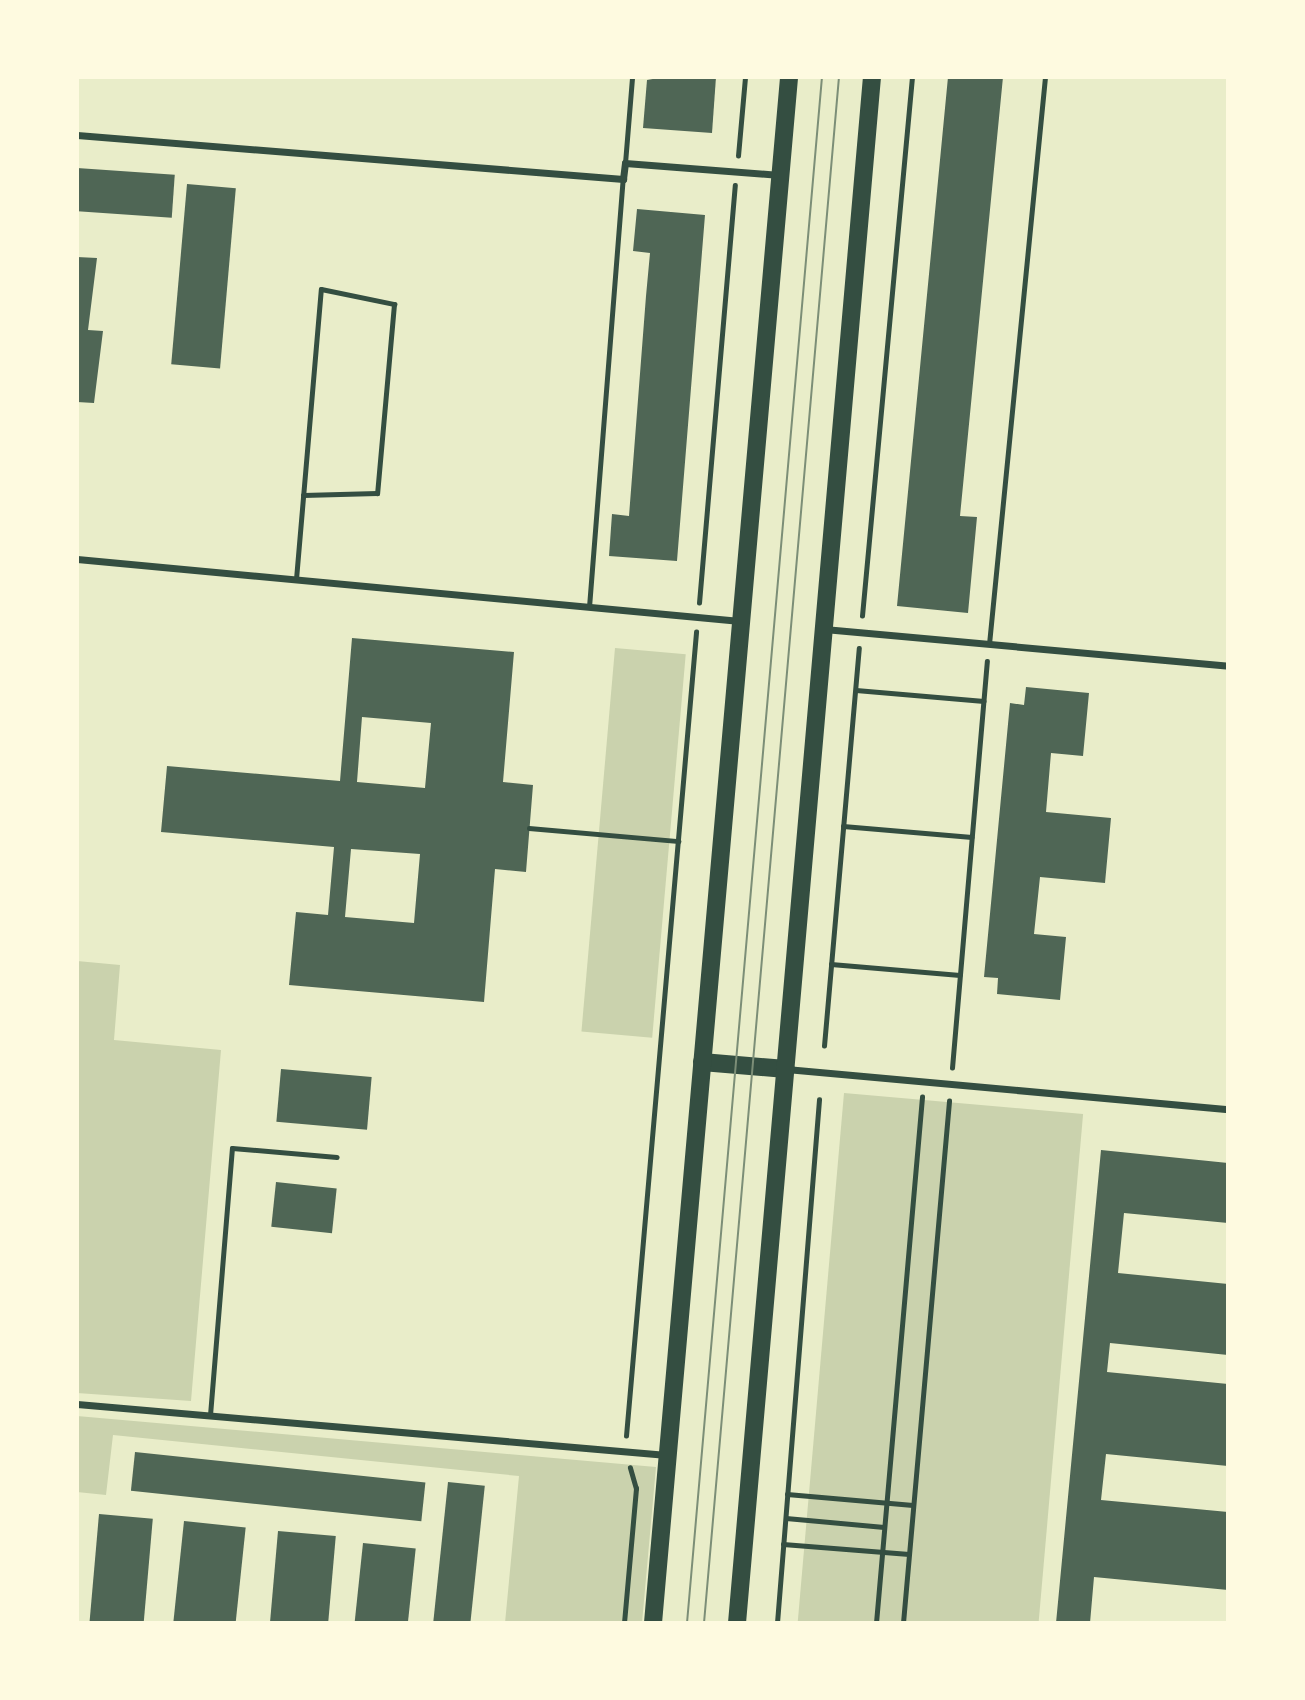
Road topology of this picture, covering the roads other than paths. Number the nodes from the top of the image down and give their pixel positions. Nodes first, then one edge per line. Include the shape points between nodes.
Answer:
1 (632, 77) edge
2 (789, 77) edge
3 (872, 77) edge
4 (1045, 77) edge
5 (77, 135) edge
6 (625, 163) junction
7 (780, 176) junction
8 (623, 179) junction
9 (303, 495) junction
10 (77, 559) edge
11 (296, 579) junction
12 (589, 607) junction
13 (741, 621) junction
14 (824, 629) junction
15 (989, 644) junction
16 (1228, 666) edge
17 (702, 1062) junction
18 (786, 1069) junction
19 (1228, 1110) edge
20 (337, 1157) dead end
21 (77, 1404) edge
22 (210, 1415) junction
23 (668, 1455) junction
24 (653, 1623) edge
25 (737, 1623) edge

1 - 6 lane
2 - 7 main road
3 - 14 main road
4 - 15 lane
5 - 8 street
6 - 7 street
6 - 8 street
7 - 13 main road
8 - 12 lane
9 - 9 lane via 321,289 394,304 377,493
9 - 11 lane
10 - 11 street
11 - 12 street
12 - 13 street
13 - 17 main road
14 - 15 street
14 - 18 main road
15 - 16 street
17 - 18 main road
17 - 23 main road
18 - 19 street
18 - 25 main road
20 - 22 lane via 232,1148
21 - 22 street
22 - 23 street
23 - 24 main road

